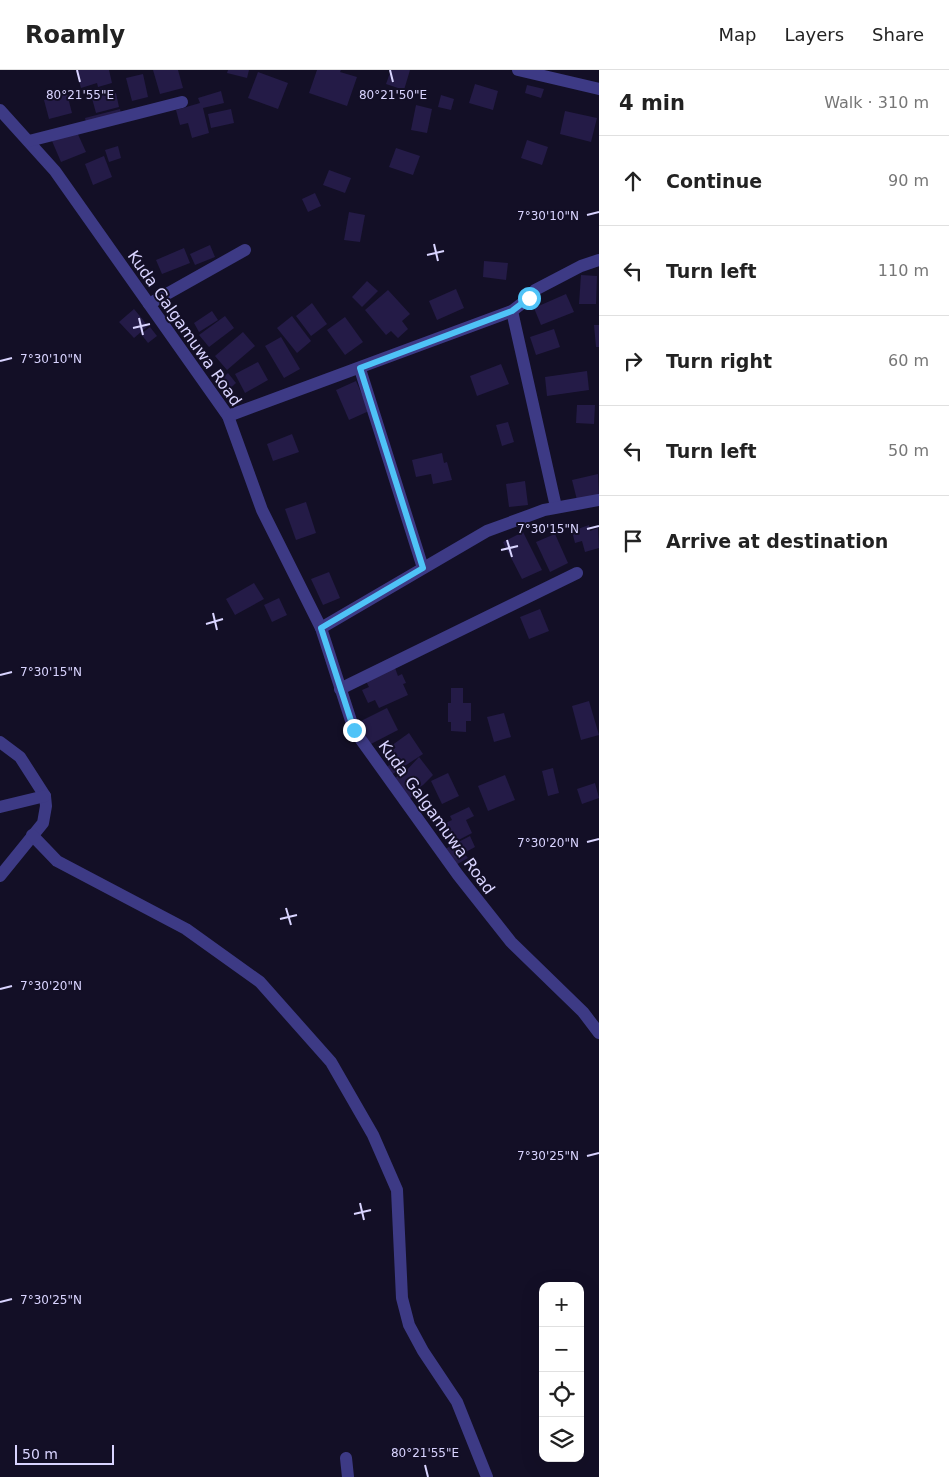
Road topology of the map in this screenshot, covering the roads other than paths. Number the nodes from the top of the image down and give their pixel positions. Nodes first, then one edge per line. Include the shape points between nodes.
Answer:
1 (518, 70) edge
2 (599, 89) edge
3 (182, 102) dead end
4 (0, 110) edge
5 (29, 141) junction
6 (245, 250) dead end
7 (599, 260) edge
8 (149, 304) junction
9 (512, 311) junction
10 (360, 368) junction
11 (228, 416) junction
12 (599, 500) edge
13 (556, 508) junction
14 (423, 568) junction
15 (577, 573) dead end
16 (321, 628) junction
17 (340, 689) junction
18 (0, 742) edge
19 (45, 796) junction
20 (0, 808) edge
21 (32, 835) junction
22 (0, 876) edge
23 (599, 1032) edge
24 (346, 1458) dead end
25 (348, 1477) edge
26 (487, 1477) edge

1 - 2 street
3 - 5 street
4 - 5 street, Kuda Galgamuwa Road
5 - 8 street, Kuda Galgamuwa Road via 55,171
6 - 8 street
7 - 9 street via 535,290
8 - 11 street, Kuda Galgamuwa Road
9 - 10 street
9 - 13 street
10 - 11 street
10 - 14 street
11 - 16 street, Kuda Galgamuwa Road via 262,510
12 - 13 street
13 - 14 street via 487,531
14 - 16 street
15 - 17 street
16 - 17 street, Kuda Galgamuwa Road
17 - 23 street, Kuda Galgamuwa Road via 354,730 458,875 511,942 583,1012
18 - 19 street via 20,757
19 - 20 street
19 - 21 street via 43,823
21 - 22 street
21 - 26 street via 57,861 186,929 260,982 331,1062 374,1135 397,1190 402,1298 409,1324 457,1402
24 - 25 street

